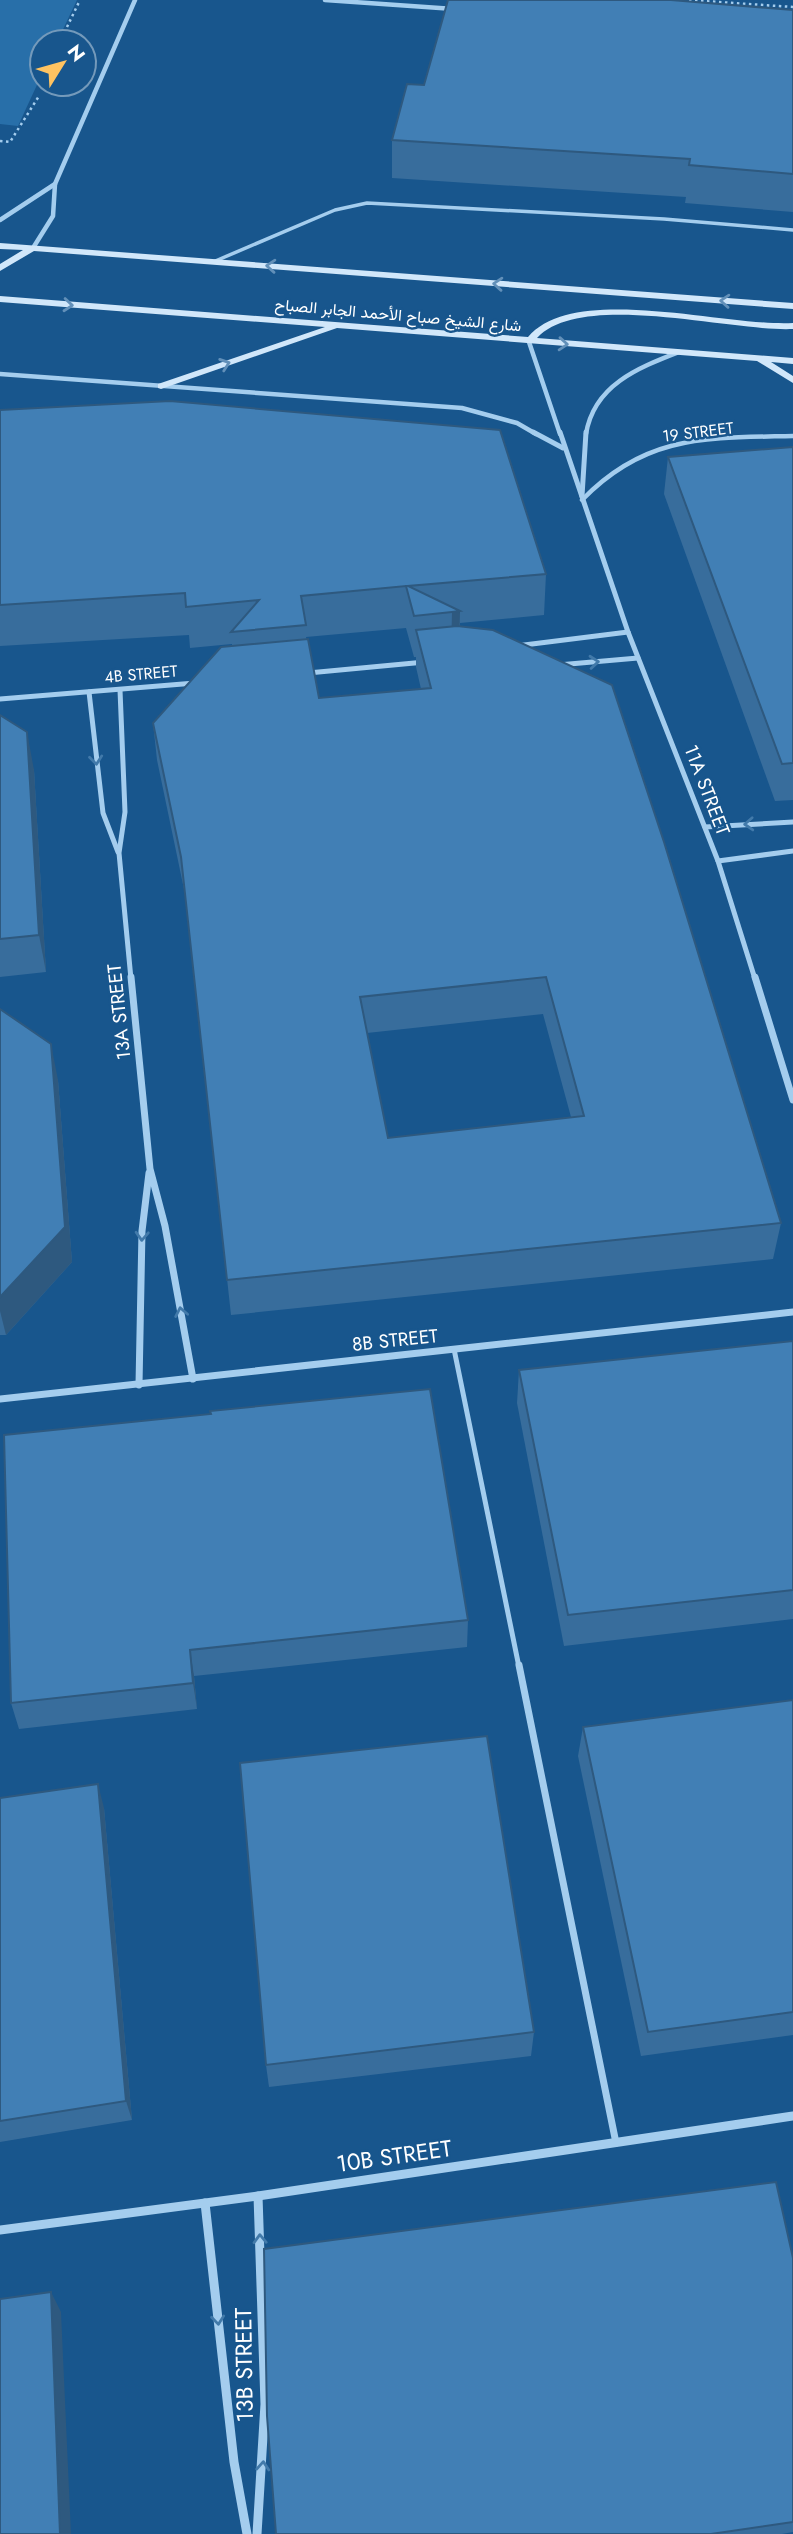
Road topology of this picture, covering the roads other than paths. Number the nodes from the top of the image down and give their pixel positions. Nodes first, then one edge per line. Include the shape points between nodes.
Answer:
1 (135, 0) edge
2 (325, 0) edge
3 (332, 0) edge
4 (466, 9) edge
5 (55, 184) junction
6 (0, 220) edge
7 (793, 230) edge
8 (0, 246) edge
9 (33, 248) junction
10 (213, 262) junction
11 (0, 268) edge
12 (0, 299) edge
13 (793, 306) edge
14 (338, 326) junction
15 (793, 326) edge
16 (529, 342) junction
17 (679, 352) junction
18 (757, 358) junction
19 (793, 361) edge
20 (0, 374) edge
21 (793, 380) edge
22 (161, 386) junction
23 (793, 436) edge
24 (564, 449) junction
25 (582, 500) junction
26 (628, 632) junction
27 (506, 648) edge
28 (638, 658) junction
29 (439, 661) edge
30 (548, 665) edge
31 (300, 674) edge
32 (203, 682) edge
33 (120, 690) junction
34 (89, 692) junction
35 (0, 699) edge
36 (793, 822) edge
37 (705, 827) junction
38 (793, 851) edge
39 (119, 853) junction
40 (718, 862) junction
41 (793, 1098) edge
42 (150, 1169) junction
43 (793, 1312) edge
44 (454, 1349) junction
45 (193, 1379) junction
46 (139, 1385) junction
47 (0, 1399) edge
48 (793, 2116) edge
49 (616, 2143) junction
50 (258, 2196) junction
51 (205, 2203) junction
52 (0, 2230) edge
53 (247, 2534) edge
54 (257, 2534) edge

1 - 5 street
2 - 3 street
3 - 4 street
5 - 6 street
5 - 9 street via 53,216
7 - 10 lane via 368,203 335,210
8 - 9 main road, شارع الشيخ صباح الأحمد الجابر الصباح
9 - 10 main road, شارع الشيخ صباح الأحمد الجابر الصباح
9 - 11 main road
13 -> 10 main road, شارع الشيخ صباح الأحمد الجابر الصباح
12 -> 14 main road, شارع الشيخ صباح الأحمد الجابر الصباح
14 - 16 main road, شارع الشيخ صباح الأحمد الجابر الصباح
22 -> 14 main road
15 - 16 main road via 602,312 556,320 539,329
16 -> 17 main road, شارع الشيخ صباح الأحمد الجابر الصباح
16 - 24 street, 11A STREET
17 - 18 main road, شارع الشيخ صباح الأحمد الجابر الصباح
17 - 25 street, 11A STREET via 619,379 600,397 589,418
18 - 19 main road, شارع الشيخ صباح الأحمد الجابر الصباح
18 - 21 main road
20 - 22 street
22 - 24 street via 462,408 517,422
23 - 25 lane, 19 STREET via 668,445 631,458 601,477
24 - 25 street, 11A STREET
25 - 26 street, 11A STREET
26 - 27 street
26 - 28 street, 11A STREET
30 -> 28 street
28 - 37 street, 11A STREET
29 - 31 street
32 - 33 street, 4B STREET
33 - 34 street, 4B STREET
33 - 39 street, 13A STREET via 125,792
34 - 35 street, 4B STREET
34 -> 39 street, 13A STREET via 103,813
36 -> 37 street
37 - 40 street, 11A STREET
38 - 40 street
39 - 42 street, 13A STREET
40 - 41 street, 11A STREET
45 -> 42 street, 13A STREET
42 -> 46 street, 13A STREET via 142,1241
43 - 44 street, 8B STREET
44 - 45 street, 8B STREET
44 - 49 lane
45 - 46 street, 8B STREET
46 - 47 street, 8B STREET
48 - 49 street, 10B STREET
49 - 50 street, 10B STREET
50 - 51 street, 10B STREET
54 -> 50 street, 13B STREET via 265,2404
51 - 52 street, 10B STREET
51 -> 53 street, 13B STREET via 234,2462

